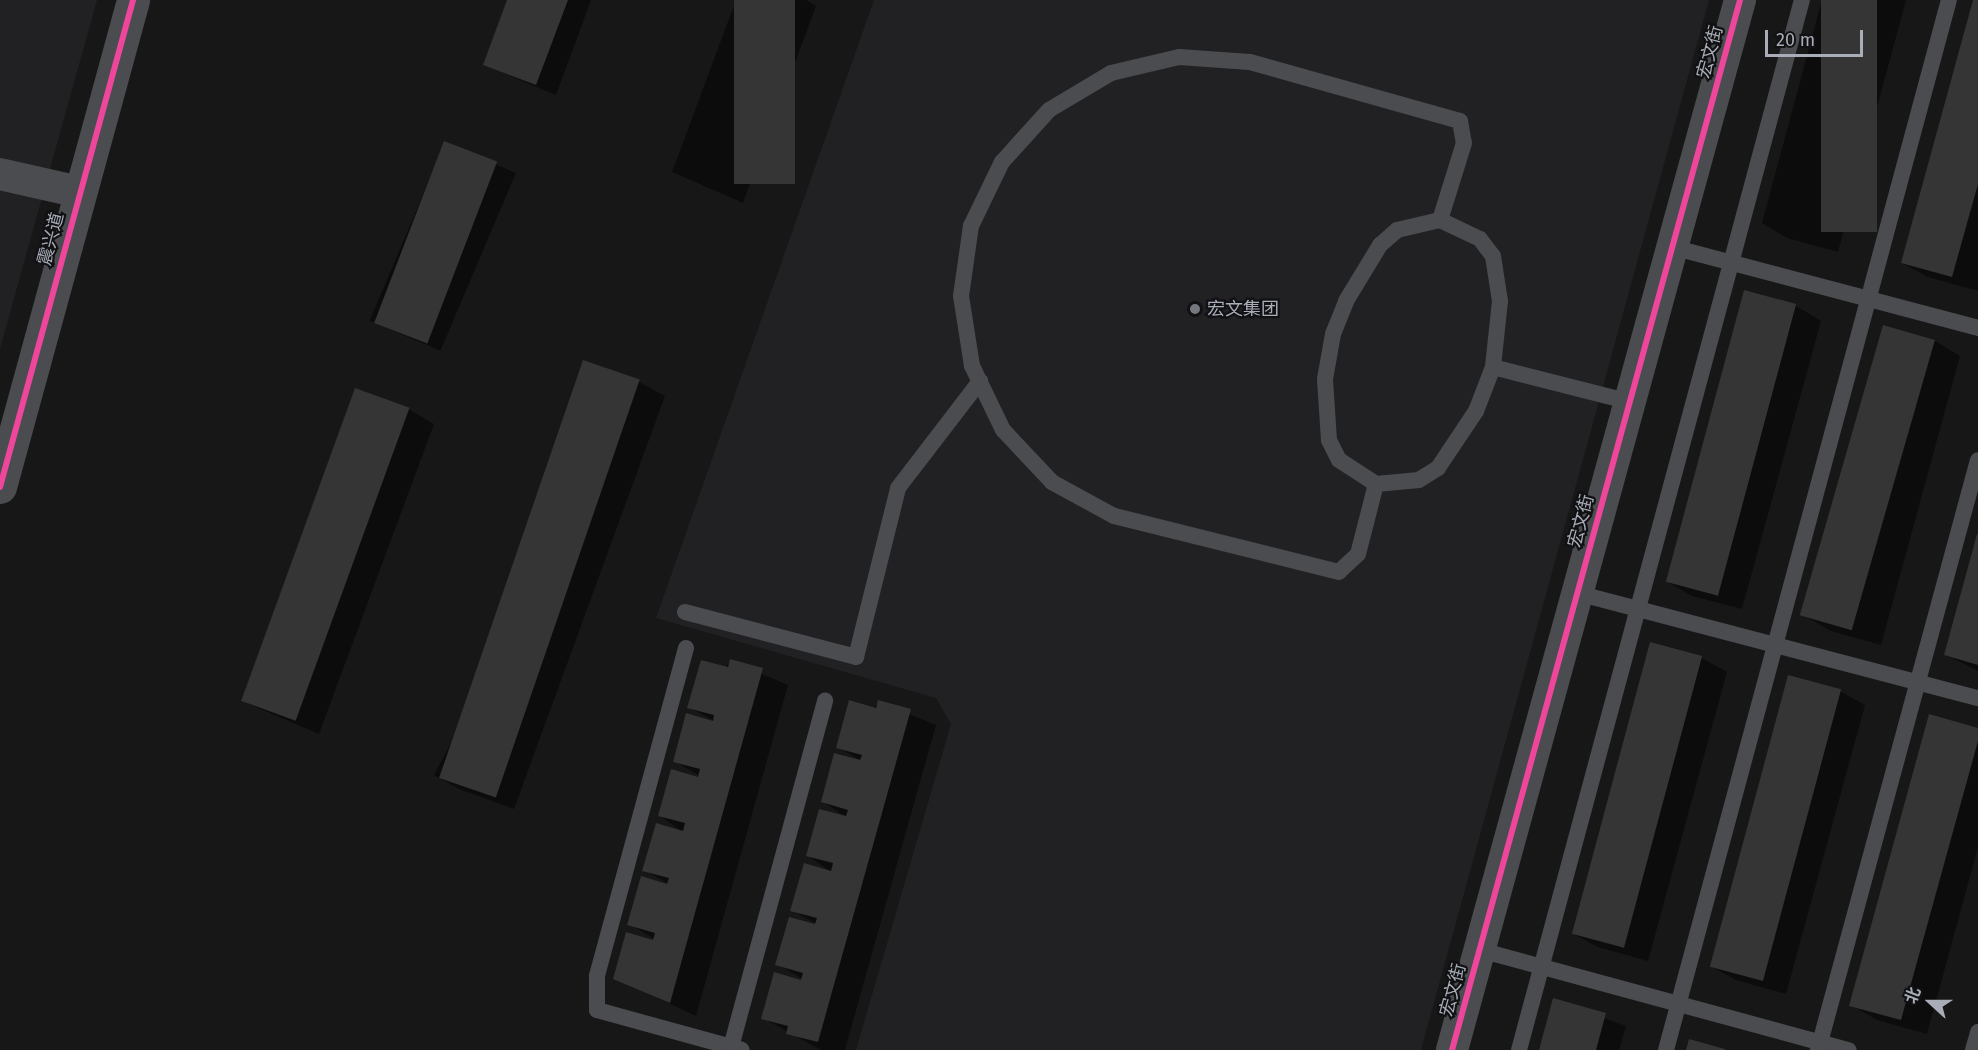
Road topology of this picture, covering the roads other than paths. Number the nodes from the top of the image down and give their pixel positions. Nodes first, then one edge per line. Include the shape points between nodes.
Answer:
1 (133, 0) edge
2 (1740, 0) edge
3 (1802, 0) edge
4 (1949, 0) edge
5 (0, 174) edge
6 (80, 192) junction
7 (1440, 220) junction
8 (1672, 247) junction
9 (1732, 263) junction
10 (1869, 299) junction
11 (1978, 328) edge
12 (1493, 367) junction
13 (980, 381) junction
14 (1630, 402) junction
15 (1978, 460) edge
16 (1376, 484) junction
17 (0, 487) edge
18 (1577, 593) junction
19 (1638, 608) junction
20 (685, 612) dead end
21 (1775, 644) junction
22 (686, 648) dead end
23 (1918, 682) junction
24 (1978, 698) edge
25 (825, 701) dead end
26 (1480, 950) junction
27 (1542, 967) junction
28 (1678, 1004) junction
29 (1978, 1032) edge
30 (1819, 1046) edge
31 (736, 1048) edge
32 (1452, 1050) edge
33 (1520, 1050) edge
34 (1666, 1050) edge
35 (1849, 1050) edge
36 (1973, 1050) edge

1 - 6 street, 震兴道
2 - 8 street, 宏文街
3 - 9 lane
4 - 10 lane
5 - 6 street
6 - 17 street, 震兴道
7 - 12 lane via 1480,239 1493,256 1500,301
7 - 13 lane via 1464,142 1460,121 1250,62 1179,57 1111,73 1049,110 1002,162 971,226 961,296
7 - 16 lane via 1397,230 1380,245 1346,301 1333,334 1325,378 1329,440 1339,460
8 - 9 lane
8 - 14 street, 宏文街
9 - 10 lane
9 - 19 lane
10 - 11 lane
10 - 21 lane
12 - 14 lane
12 - 16 lane via 1476,411 1438,468 1419,480
13 - 16 lane via 1003,430 1052,482 1114,516 1339,572 1358,554
13 - 20 lane via 898,488 856,657
14 - 18 street, 宏文街
15 - 23 lane
18 - 19 lane
18 - 26 street, 宏文街
19 - 21 lane
19 - 27 lane
21 - 23 lane
21 - 28 lane
22 - 31 lane via 597,976 597,1010
23 - 24 lane
23 - 30 lane
25 - 31 lane
26 - 27 lane
26 - 32 street, 宏文街
27 - 28 lane
27 - 33 lane
28 - 30 lane
28 - 34 lane
29 - 36 lane
30 - 35 lane

